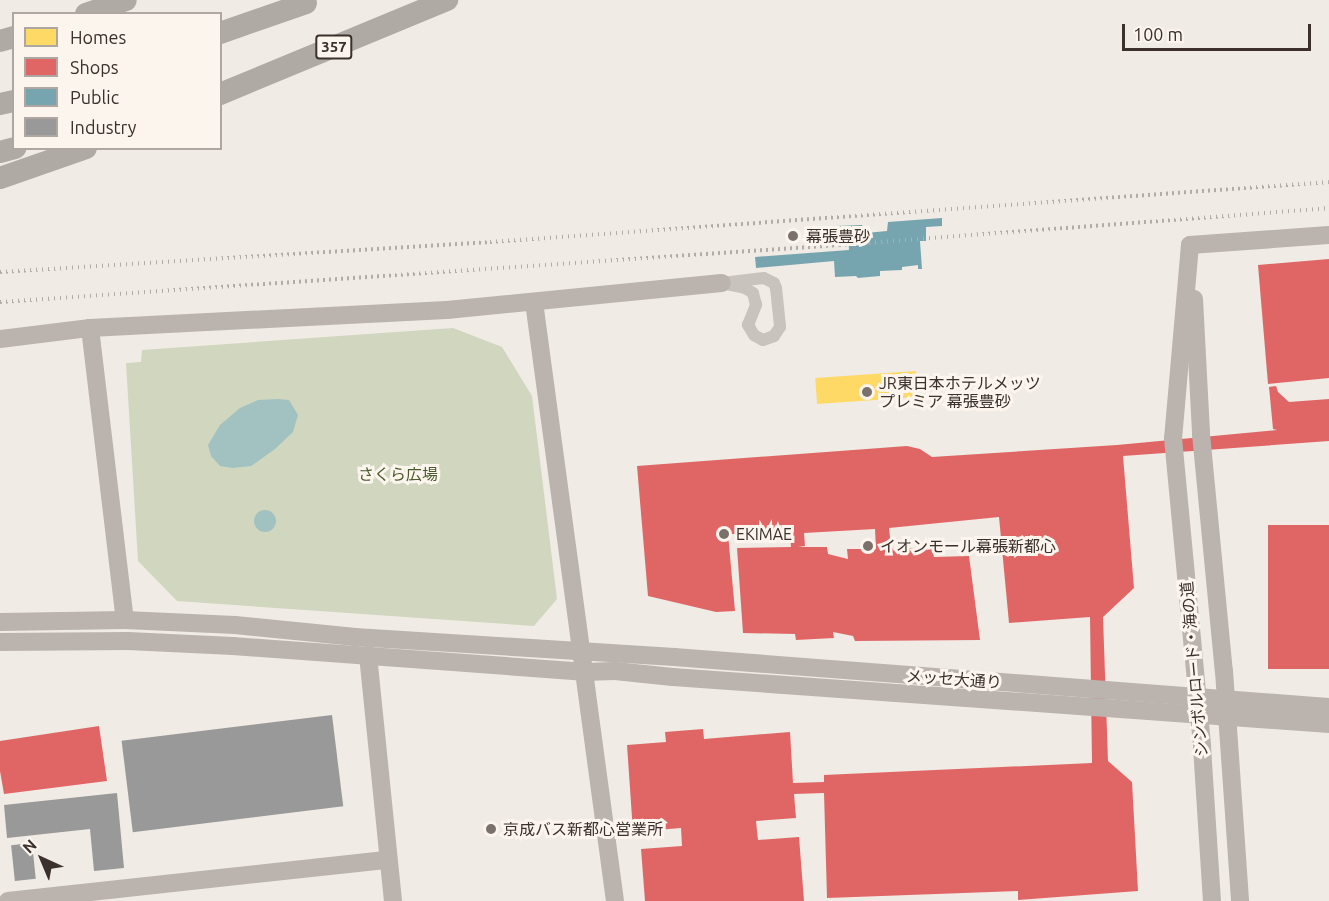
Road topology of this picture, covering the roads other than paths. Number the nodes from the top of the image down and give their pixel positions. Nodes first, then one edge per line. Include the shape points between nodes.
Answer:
1 (126, 0) edge
2 (447, 0) edge
3 (306, 3) dead end
4 (92, 12) edge
5 (222, 32) edge
6 (222, 93) edge
7 (80, 150) edge
8 (0, 178) edge
9 (1329, 235) edge
10 (1190, 245) junction
11 (722, 283) junction
12 (534, 302) junction
13 (90, 328) junction
14 (0, 339) edge
15 (125, 620) junction
16 (0, 622) edge
17 (0, 642) edge
18 (580, 652) junction
19 (368, 656) junction
20 (583, 672) junction
21 (1198, 706) junction
22 (1329, 707) edge
23 (1226, 708) junction
24 (1329, 724) edge
25 (388, 860) junction
26 (8, 901) edge
27 (393, 901) edge
28 (615, 901) edge
29 (1212, 901) edge
30 (1240, 901) edge

1 - 4 highway
2 - 6 highway, 357
3 - 5 highway
7 - 8 highway
9 - 10 street
10 - 21 street, シンボルロード・海の道 via 1173,438
10 - 23 street, シンボルロード・海の道 via 1201,434
11 - 11 street via 764,278 774,283 780,327 774,336 762,340 750,331 749,320 756,305 753,293
11 - 12 street
12 - 13 street via 367,315
12 - 18 street
13 - 14 street
13 - 15 street
15 - 16 street, メッセ大通り
15 - 18 street, メッセ大通り
17 - 19 street, メッセ大通り via 128,641
18 - 20 street
18 - 21 street, メッセ大通り
19 - 20 street, メッセ大通り
19 - 25 street
20 - 21 street, メッセ大通り
20 - 28 street
21 - 23 street, メッセ大通り
21 - 29 street, シンボルロード・海の道
22 - 23 street, メッセ大通り
23 - 24 street, メッセ大通り
23 - 30 street, シンボルロード・海の道
25 - 26 street
25 - 27 street

